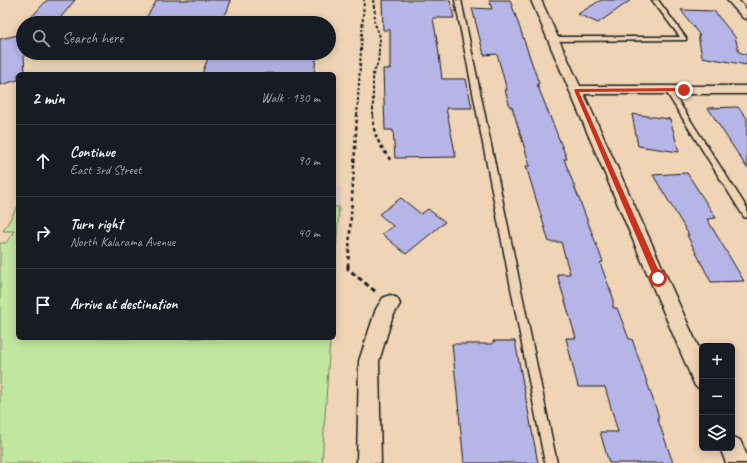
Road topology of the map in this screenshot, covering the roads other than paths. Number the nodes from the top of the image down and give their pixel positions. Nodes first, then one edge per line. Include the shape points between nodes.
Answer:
1 (458, 0) edge
2 (536, 0) edge
3 (655, 0) edge
4 (732, 0) edge
5 (747, 16) edge
6 (554, 39) junction
7 (576, 90) junction
8 (668, 90) junction
9 (747, 90) edge
10 (747, 215) edge
11 (390, 304) road end
12 (699, 372) edge
13 (733, 451) edge
14 (369, 463) edge
15 (551, 463) edge
16 (738, 463) edge

1 - 15 lane
2 - 6 street
3 - 6 lane via 684,39
4 - 5 street
6 - 7 street
7 - 8 street
7 - 12 street
8 - 9 street
8 - 10 lane
11 - 14 street via 369,362
13 - 16 street

